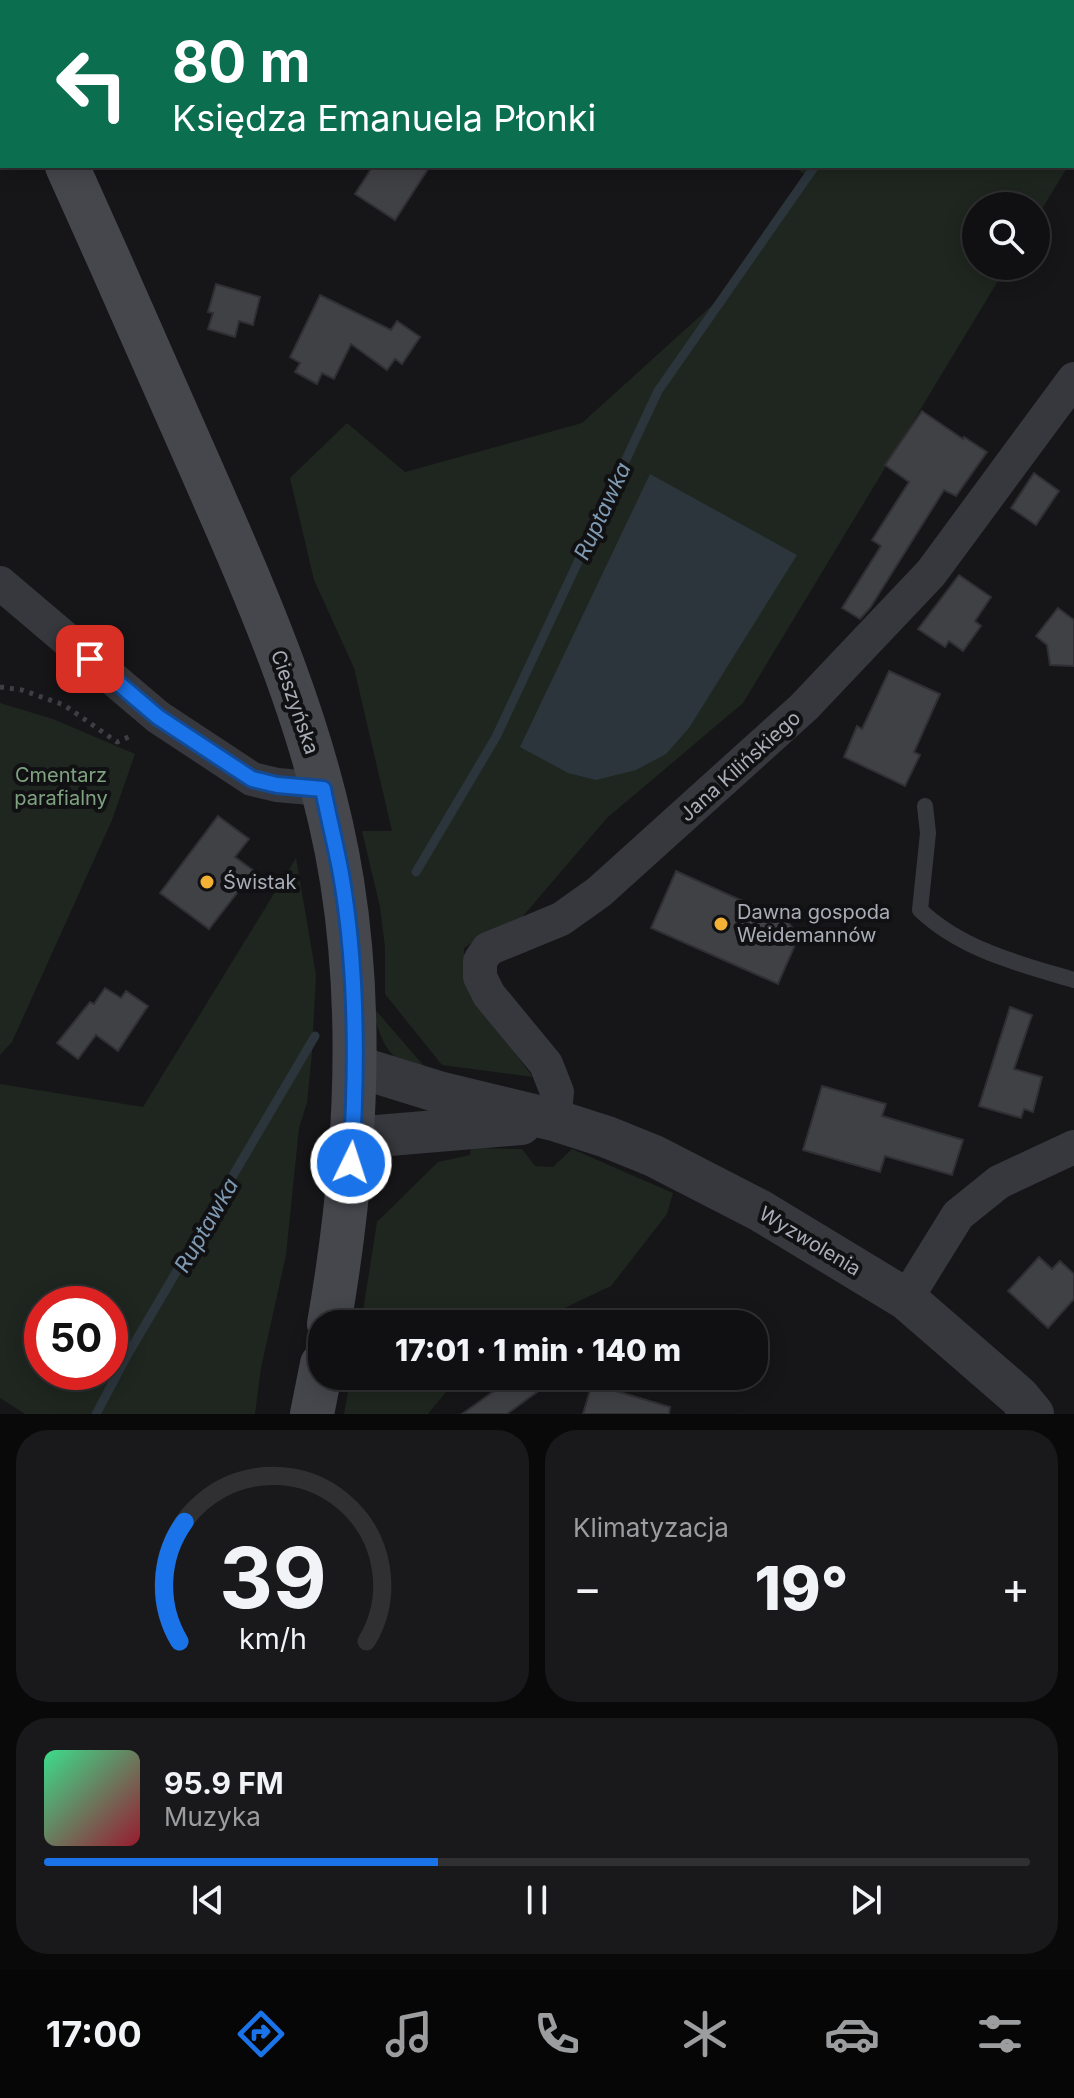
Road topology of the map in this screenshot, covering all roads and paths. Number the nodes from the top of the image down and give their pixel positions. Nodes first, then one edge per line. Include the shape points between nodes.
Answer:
1 (68, 168) edge
2 (1074, 379) edge
3 (0, 583) edge
4 (0, 687) edge
5 (158, 717) junction
6 (323, 789) junction
7 (925, 806) dead end
8 (1074, 980) edge
9 (354, 1070) junction
10 (554, 1120) junction
11 (353, 1138) junction
12 (1074, 1147) edge
13 (906, 1299) junction
14 (332, 1310) edge
15 (317, 1390) edge
16 (312, 1414) edge
17 (1033, 1414) edge

1 - 6 main road, Cieszyńska via 255,593 293,687
2 - 10 street, Jana Kilińskiego via 931,573 804,707 599,892 561,919 488,949 480,961 480,977 546,1064 557,1092
3 - 5 street
4 - 5 path via 64,705 117,742 142,732
5 - 6 street via 252,779
6 - 9 main road, Cieszyńska via 347,920
7 - 8 lane via 928,833 920,910 965,942
9 - 10 street, Wyzwolenia
9 - 11 main road, Cieszyńska
10 - 11 street, Wyzwolenia
10 - 13 street, Wyzwolenia via 654,1156 759,1210
11 - 14 main road, Cieszyńska
12 - 13 street via 999,1182 958,1215
13 - 17 street, Wyzwolenia
15 - 16 main road

